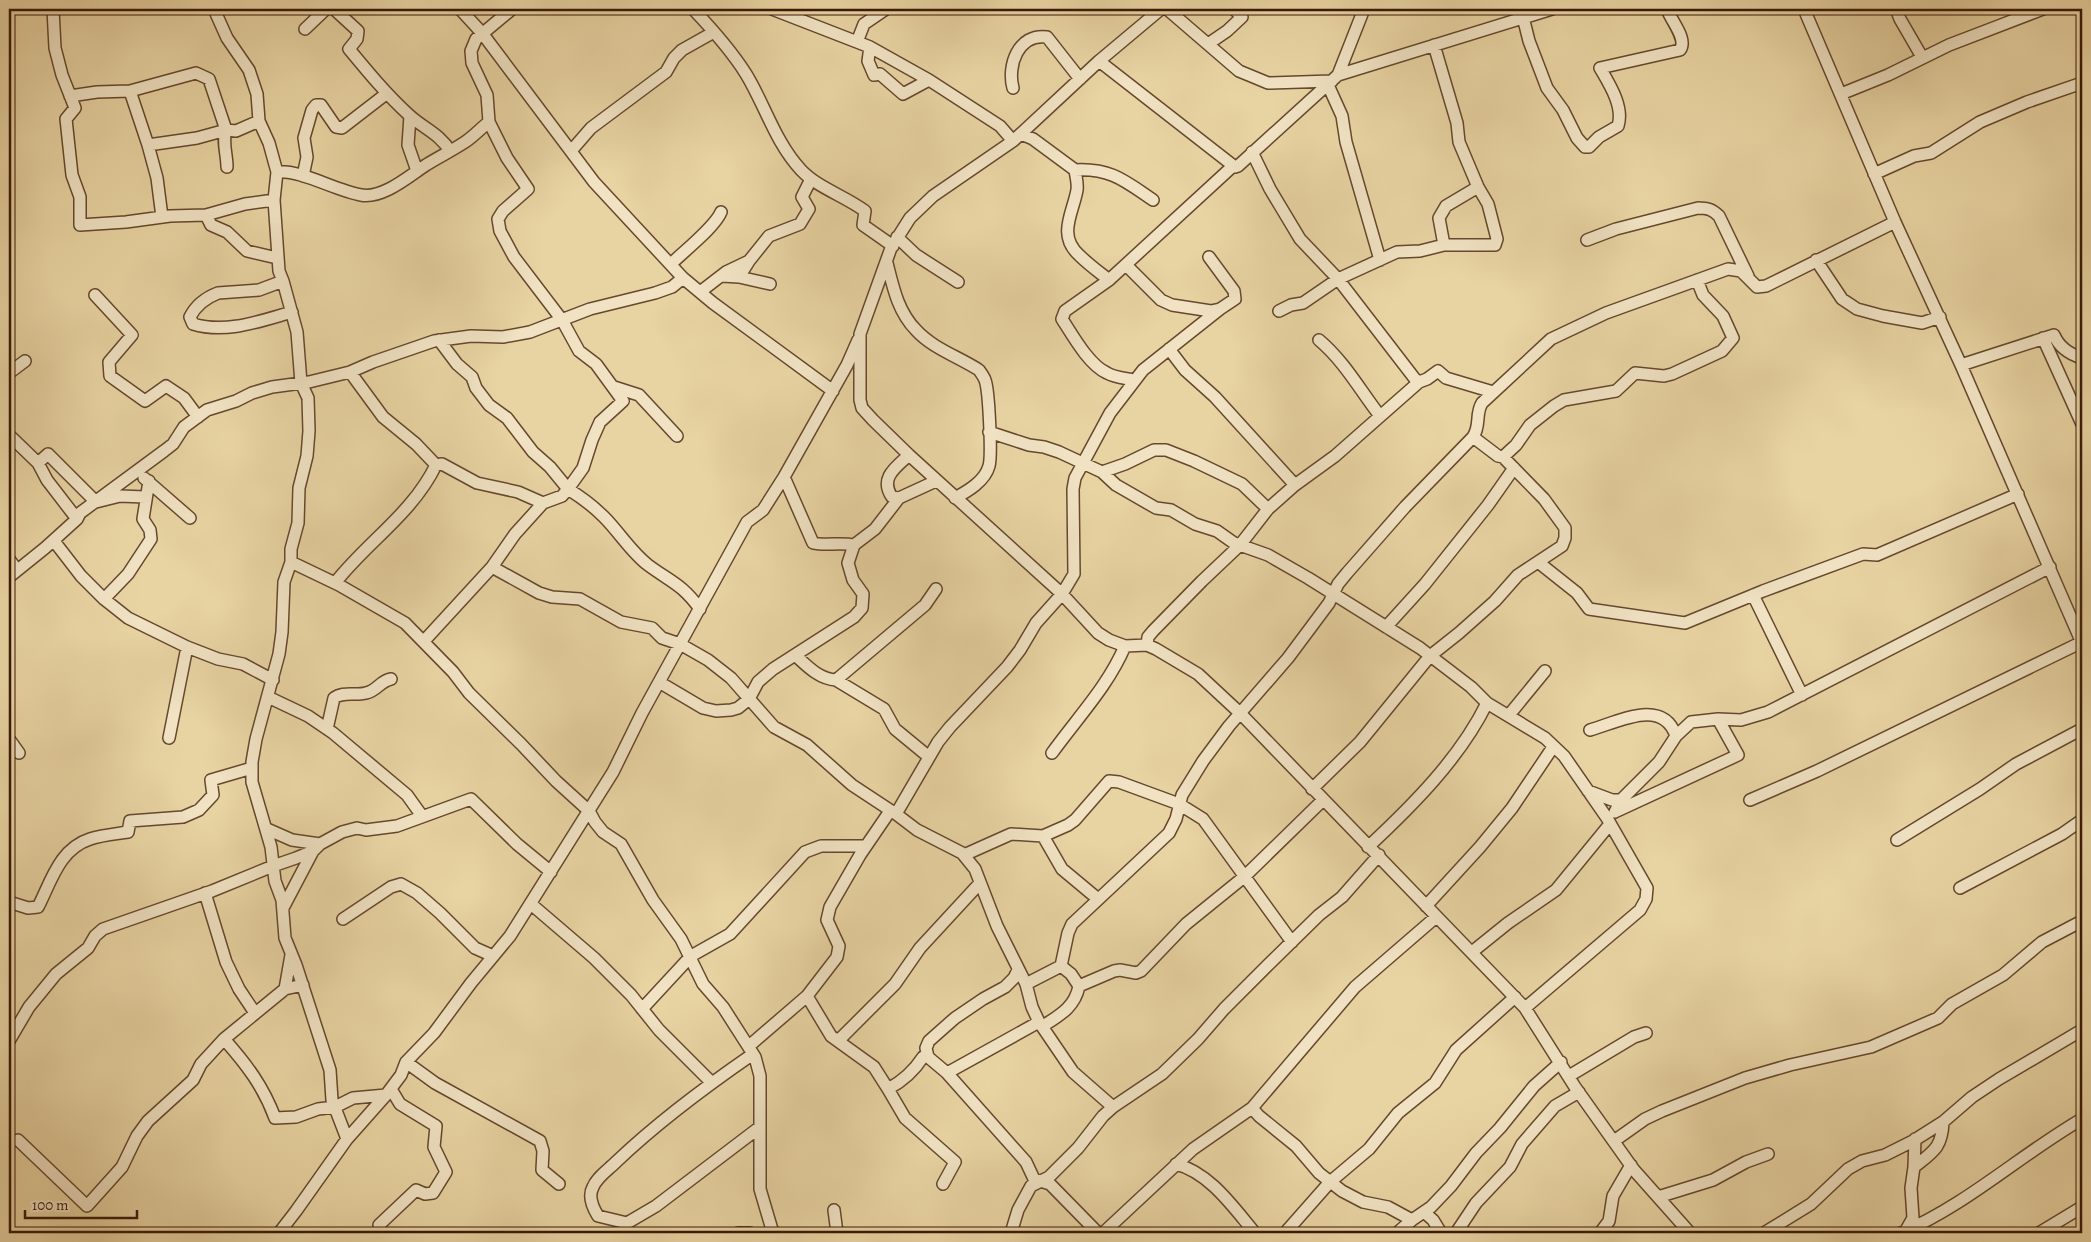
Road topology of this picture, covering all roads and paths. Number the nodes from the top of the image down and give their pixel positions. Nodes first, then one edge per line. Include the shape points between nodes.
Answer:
1 (52, 9) edge
2 (214, 9) edge
3 (326, 9) edge
4 (334, 9) edge
5 (460, 9) edge
6 (512, 9) edge
7 (693, 9) edge
8 (773, 9) edge
9 (886, 9) edge
10 (1167, 9) edge
11 (1234, 9) edge
12 (1364, 9) edge
13 (1552, 9) edge
14 (1667, 9) edge
15 (1804, 9) edge
16 (1896, 9) edge
17 (2043, 9) edge
18 (1153, 11) edge
19 (872, 13) edge
20 (1520, 13) edge
21 (305, 29) dead end
22 (714, 32) junction
23 (482, 33) junction
24 (858, 42) junction
25 (1208, 44) junction
26 (1434, 45) junction
27 (870, 48) junction
28 (1922, 57) junction
29 (1099, 62) junction
30 (1080, 79) junction
31 (929, 80) junction
32 (1332, 80) junction
33 (2082, 83) edge
34 (1013, 88) dead end
35 (130, 91) junction
36 (386, 94) junction
37 (1841, 94) junction
38 (70, 96) junction
39 (410, 116) junction
40 (259, 121) junction
41 (489, 122) junction
42 (226, 130) junction
43 (437, 135) junction
44 (1017, 137) junction
45 (148, 145) junction
46 (450, 151) junction
47 (571, 151) junction
48 (1252, 152) junction
49 (437, 158) junction
50 (1232, 166) junction
51 (227, 167) dead end
52 (1075, 170) junction
53 (417, 171) junction
54 (277, 172) junction
55 (1874, 174) junction
56 (303, 176) junction
57 (811, 178) junction
58 (1478, 187) junction
59 (274, 200) junction
60 (1152, 200) dead end
61 (720, 212) dead end
62 (206, 215) junction
63 (162, 217) junction
64 (1895, 222) junction
65 (1587, 240) dead end
66 (895, 242) junction
67 (1444, 245) junction
68 (1209, 257) dead end
69 (277, 258) junction
70 (1380, 260) junction
71 (1816, 260) junction
72 (750, 261) junction
73 (887, 263) junction
74 (671, 264) junction
75 (1126, 265) junction
76 (722, 276) junction
77 (739, 277) junction
78 (683, 278) junction
79 (1338, 279) junction
80 (1109, 280) junction
81 (1697, 280) junction
82 (283, 281) junction
83 (958, 282) dead end
84 (1751, 282) junction
85 (770, 284) dead end
86 (700, 292) junction
87 (95, 295) dead end
88 (1220, 309) junction
89 (1279, 311) dead end
90 (292, 312) junction
91 (1940, 317) junction
92 (562, 320) junction
93 (860, 334) junction
94 (2043, 338) junction
95 (439, 340) junction
96 (1319, 340) dead end
97 (1169, 349) junction
98 (2082, 358) edge
99 (25, 361) dead end
100 (1961, 364) junction
101 (350, 372) junction
102 (9, 373) edge
103 (321, 380) junction
104 (1134, 380) junction
105 (1419, 382) junction
106 (301, 383) junction
107 (1472, 386) junction
108 (614, 387) junction
109 (833, 391) junction
110 (1493, 392) junction
111 (308, 398) junction
112 (1482, 403) junction
113 (1380, 416) junction
114 (198, 417) junction
115 (2082, 424) edge
116 (989, 432) junction
117 (9, 435) edge
118 (677, 436) dead end
119 (1473, 437) junction
120 (909, 455) junction
121 (1504, 457) junction
122 (38, 463) junction
123 (1084, 463) junction
124 (436, 464) junction
125 (1514, 468) junction
126 (138, 472) junction
127 (1102, 472) junction
128 (784, 477) junction
129 (149, 481) junction
130 (936, 481) junction
131 (1295, 485) junction
132 (568, 489) junction
133 (2018, 494) junction
134 (145, 498) junction
135 (899, 498) junction
136 (955, 498) junction
137 (96, 502) junction
138 (543, 504) junction
139 (1268, 509) junction
140 (190, 518) dead end
141 (77, 519) junction
142 (54, 541) junction
143 (854, 545) junction
144 (1240, 545) junction
145 (9, 560) edge
146 (291, 562) junction
147 (1538, 562) junction
148 (492, 567) junction
149 (2050, 568) junction
150 (13, 574) edge
151 (335, 583) junction
152 (936, 589) dead end
153 (1062, 594) junction
154 (1753, 595) junction
155 (1334, 596) junction
156 (104, 599) junction
157 (700, 609) junction
158 (1386, 627) junction
159 (424, 641) junction
160 (2082, 643) edge
161 (680, 644) junction
162 (1147, 645) junction
163 (1125, 646) junction
164 (187, 647) junction
165 (795, 655) junction
166 (1430, 656) junction
167 (1545, 671) dead end
168 (391, 679) dead end
169 (273, 680) junction
170 (836, 680) junction
171 (659, 682) junction
172 (1802, 695) junction
173 (268, 698) junction
174 (749, 699) junction
175 (1487, 703) junction
176 (1241, 714) junction
177 (1509, 715) junction
178 (1718, 718) junction
179 (327, 729) junction
180 (2082, 729) edge
181 (1590, 730) dead end
182 (1676, 736) junction
183 (169, 738) dead end
184 (9, 739) edge
185 (1553, 746) junction
186 (19, 753) dead end
187 (1052, 753) dead end
188 (929, 757) junction
189 (252, 768) junction
190 (1312, 788) junction
191 (1588, 791) junction
192 (1324, 800) junction
193 (1750, 800) dead end
194 (1179, 804) junction
195 (1619, 805) junction
196 (589, 811) junction
197 (893, 812) junction
198 (422, 816) junction
199 (2082, 820) edge
200 (1608, 821) junction
201 (267, 829) junction
202 (1043, 836) junction
203 (1898, 840) dead end
204 (866, 846) junction
205 (316, 847) junction
206 (1368, 847) junction
207 (964, 855) junction
208 (1379, 855) junction
209 (273, 866) junction
210 (551, 872) junction
211 (1244, 877) junction
212 (980, 883) junction
213 (1960, 888) dead end
214 (205, 893) junction
215 (1098, 899) junction
216 (9, 902) edge
217 (531, 904) junction
218 (1426, 906) junction
219 (283, 908) junction
220 (1436, 916) junction
221 (342, 919) dead end
222 (2082, 921) edge
223 (1292, 942) junction
224 (1472, 952) junction
225 (291, 955) junction
226 (493, 956) junction
227 (691, 956) junction
228 (1061, 966) junction
229 (1018, 970) junction
230 (1026, 984) junction
231 (303, 986) junction
232 (1079, 986) junction
233 (285, 989) junction
234 (807, 996) junction
235 (1515, 997) junction
236 (1525, 1008) junction
237 (642, 1009) junction
238 (255, 1013) junction
239 (1041, 1024) junction
240 (2082, 1030) edge
241 (1646, 1033) dead end
242 (224, 1039) junction
243 (9, 1040) edge
244 (838, 1041) junction
245 (751, 1050) junction
246 (928, 1057) junction
247 (406, 1062) junction
248 (1561, 1062) junction
249 (947, 1073) junction
250 (1569, 1076) junction
251 (711, 1082) junction
252 (888, 1089) junction
253 (388, 1092) junction
254 (1579, 1092) junction
255 (334, 1107) junction
256 (1113, 1107) junction
257 (1252, 1108) junction
258 (2082, 1119) edge
259 (1943, 1122) junction
260 (760, 1127) junction
261 (347, 1139) junction
262 (1915, 1139) junction
263 (18, 1140) dead end
264 (1614, 1141) junction
265 (1768, 1154) dead end
266 (1176, 1164) junction
267 (1631, 1165) junction
268 (1914, 1167) junction
269 (1042, 1182) junction
270 (1330, 1182) junction
271 (559, 1184) dead end
272 (943, 1184) dead end
273 (1658, 1197) junction
274 (2082, 1208) edge
275 (834, 1210) dead end
276 (1424, 1212) junction
277 (1412, 1220) junction
278 (380, 1225) dead end
279 (278, 1233) edge
280 (738, 1233) edge
281 (750, 1233) edge
282 (773, 1233) edge
283 (837, 1233) edge
284 (1010, 1233) edge
285 (1098, 1233) edge
286 (1103, 1233) edge
287 (1254, 1233) edge
288 (1285, 1233) edge
289 (1397, 1233) edge
290 (1441, 1233) edge
291 (1456, 1233) edge
292 (1600, 1233) edge
293 (1690, 1233) edge
294 (1764, 1233) edge
295 (1903, 1233) edge
296 (2039, 1233) edge

1 - 38 street via 55,48
2 - 40 street via 227,38 249,70 257,94
3 - 21 street
4 - 36 street via 358,31 358,39 348,49
5 - 23 street
6 - 23 street
7 - 22 street
8 - 24 street
9 - 19 street
10 - 25 street
11 - 25 street via 1242,17
12 - 32 street
13 - 20 street
14 - 20 street via 1683,46 1680,50 1600,68 1611,88 1620,117 1618,126 1589,147 1580,143 1547,88
15 - 37 street
16 - 28 street
17 - 28 street
18 - 29 street
19 - 24 street
20 - 26 street
22 - 47 street via 682,50 666,72 591,128
22 - 57 street via 746,75 795,163
23 - 41 street via 471,51 472,63 487,94
23 - 47 street
24 - 27 street
25 - 32 street via 1239,71 1268,83
26 - 32 street
26 - 58 street via 1457,123 1459,142
27 - 31 street
27 - 31 street via 868,61 874,75 880,74 903,94
28 - 37 street
29 - 30 street
29 - 50 street
30 - 34 street via 1047,37 1042,36 1025,42 1014,56 1010,75
30 - 44 street
31 - 44 street
32 - 48 street
32 - 70 street
33 - 55 street via 1980,122 1930,153 1914,156
35 - 38 street
35 - 42 street via 196,73 204,76 209,79
35 - 45 street
36 - 39 street
36 - 56 street via 342,128 336,127 321,105 316,105 304,138 308,157
37 - 55 street
38 - 63 street via 74,108 66,119 68,150 80,197 80,224
39 - 43 street
39 - 53 street via 408,145
40 - 42 street via 236,131
40 - 54 street
41 - 46 street
41 - 92 street via 506,158 528,189 503,211 498,219 500,231 514,257
42 - 45 street
42 - 51 street via 223,139
43 - 46 street
43 - 49 street
44 - 52 street via 1033,139
44 - 66 street via 933,196 910,218
45 - 63 street via 157,178
46 - 49 street
47 - 74 street via 594,182
48 - 50 street via 1238,166
48 - 79 street via 1300,239
49 - 53 street
50 - 75 street
52 - 60 street via 1097,170 1119,176
52 - 80 street via 1078,188 1066,233 1079,256
53 - 56 street via 384,191 364,196
54 - 56 street via 290,171
54 - 59 street
55 - 64 street
57 - 66 street via 865,211 863,226
57 - 72 street via 802,197 809,209 800,224 769,236
58 - 67 street via 1446,206 1439,218
58 - 67 street via 1488,204 1495,245
59 - 62 street
59 - 69 street
61 - 74 street via 718,220
62 - 63 street
62 - 69 street via 211,225 227,232 247,251
64 - 71 street
64 - 91 street
65 - 84 street via 1698,208 1708,208 1719,216
66 - 73 street
66 - 83 street
67 - 70 street via 1396,252
68 - 88 street via 1234,291 1235,299
69 - 82 street
70 - 79 street
71 - 84 street via 1766,286 1757,287
71 - 91 street via 1842,299 1857,309 1922,323
72 - 76 street
72 - 77 street
73 - 93 street
73 - 116 street via 906,318 917,331 979,370 985,379
74 - 78 street
75 - 80 street
75 - 88 street via 1161,300 1172,305
76 - 77 street
76 - 86 street
77 - 85 street
78 - 86 street
78 - 92 street via 672,287 655,293 611,303
79 - 89 street via 1302,303
79 - 105 street
80 - 104 street via 1076,302 1064,312 1062,319 1077,343 1105,372
81 - 84 street via 1728,269 1741,271
81 - 110 street via 1606,313 1551,338
81 - 121 street via 1703,295 1723,316 1732,338 1722,351 1664,376 1635,373 1616,391 1564,400 1530,425
82 - 90 street
82 - 90 street via 259,290 212,295 194,308 190,317 193,324 224,328
86 - 109 street
87 - 114 street via 132,335 109,362 110,376 145,401 166,386 184,398
88 - 97 street
90 - 106 street
91 - 100 street
92 - 95 street via 522,334
92 - 108 street via 579,351 596,364
93 - 109 street
93 - 120 street via 862,408
94 - 98 street via 2054,335 2058,344
94 - 100 street
94 - 115 street
95 - 101 street
95 - 132 street via 472,378 489,404 507,418
96 - 113 street via 1341,360
97 - 104 street
97 - 131 street via 1185,370
99 - 102 street
100 - 133 street
101 - 103 street
101 - 124 street via 384,417
103 - 106 street
103 - 111 street
104 - 123 street via 1110,413
105 - 107 street via 1438,370 1446,378
105 - 113 street
106 - 111 street
106 - 114 street via 252,393 216,406
107 - 110 street
107 - 112 street
108 - 118 street via 639,396
108 - 132 street via 623,401 600,422 583,468
109 - 128 street
110 - 112 street
111 - 146 street via 307,456 299,488 298,523
112 - 119 street via 1478,430
113 - 131 street via 1335,456
114 - 126 street
116 - 123 street via 1029,446 1044,447
116 - 136 street via 989,466 979,481
117 - 122 street
119 - 121 street
119 - 155 street via 1347,573
120 - 130 street
120 - 135 street via 888,475 886,484 892,497
121 - 125 street
122 - 137 street via 48,454
122 - 141 street
123 - 127 street
123 - 153 street via 1073,489 1074,574
124 - 138 street via 442,464 477,483 518,492
124 - 151 street via 420,494
125 - 147 street via 1544,499 1565,528 1566,538 1562,546
125 - 158 street via 1488,506
126 - 129 street
126 - 137 street
127 - 139 street via 1154,450 1166,450 1242,484
127 - 144 street via 1156,508 1171,510
128 - 143 street via 813,543
128 - 157 street via 763,510 747,522
129 - 134 street
129 - 140 street
130 - 135 street
130 - 136 street
131 - 139 street
132 - 138 street via 562,496
132 - 157 street via 584,499 648,564 688,592
133 - 149 street
133 - 154 street via 1877,555 1863,554
134 - 137 street via 120,496
134 - 156 street via 143,519 151,539 128,574
135 - 143 street via 875,529
136 - 153 street
137 - 141 street
138 - 148 street via 515,534
139 - 144 street
141 - 142 street
142 - 150 street
142 - 156 street via 80,576
143 - 165 street via 848,563 852,580 863,594 862,608 854,617
144 - 155 street via 1268,555
144 - 162 street via 1153,631
145 - 150 street
146 - 151 street
146 - 169 street via 284,582 282,632
147 - 154 street via 1577,593 1589,609 1599,612 1685,623
147 - 166 street via 1518,575 1495,601
148 - 159 street
148 - 161 street via 552,597 580,599 621,622 652,628 662,638
149 - 160 street
149 - 172 street
151 - 159 street via 405,623
152 - 170 street via 925,605
153 - 163 street via 1098,633
153 - 188 street via 1036,623 1007,667 950,727
154 - 172 street
155 - 158 street
155 - 176 street
156 - 164 street via 128,618
157 - 161 street
158 - 166 street
159 - 196 street via 469,693
160 - 193 street
161 - 171 street
161 - 174 street via 722,670
162 - 163 street
162 - 176 street via 1198,674
163 - 187 street via 1103,688
164 - 169 street via 243,664
164 - 183 street
165 - 170 street via 812,671
165 - 174 street via 758,682
166 - 175 street
166 - 190 street via 1360,742
167 - 177 street
168 - 179 street via 384,680 373,691 359,695 339,694 334,698
169 - 173 street
170 - 188 street via 884,709 895,729
171 - 174 street via 704,708 716,711 738,708
171 - 196 street
172 - 178 street via 1741,720
173 - 179 street via 308,716
173 - 189 street via 256,739
174 - 197 street via 774,727 807,745 852,785
175 - 177 street
175 - 206 street via 1464,742 1428,787
176 - 190 street
176 - 194 street via 1203,761
177 - 185 street
178 - 182 street via 1690,722
178 - 195 street via 1738,755
179 - 198 street via 407,795
180 - 203 street via 2016,764
181 - 182 street via 1646,714 1658,714 1668,721
182 - 195 street via 1658,762
184 - 186 street
185 - 191 street via 1564,756
185 - 218 street via 1486,841
188 - 197 street
189 - 201 street via 252,782
189 - 216 street via 211,780 213,795 199,810 183,817 130,821 128,832 88,839 66,853 38,908
190 - 192 street
191 - 195 street
191 - 200 street
192 - 206 street
192 - 211 street
194 - 202 street via 1109,781 1075,820
194 - 211 street via 1202,819
194 - 215 street via 1169,834
195 - 200 street
196 - 210 street
196 - 227 street via 603,832 621,844 653,900
197 - 204 street
197 - 207 street via 917,830
198 - 205 street via 397,826 342,832
198 - 210 street via 471,799
199 - 213 street
200 - 224 street via 1556,890
200 - 236 street via 1648,888 1646,899 1640,910
201 - 205 street
201 - 209 street
202 - 207 street via 1011,834
202 - 215 street via 1062,869
204 - 227 street via 820,846 805,852 730,934
204 - 234 street via 828,914 839,946 837,957
205 - 209 street
205 - 219 street
206 - 208 street
207 - 212 street via 975,869
208 - 218 street
208 - 223 street via 1342,897
209 - 214 street
209 - 219 street
210 - 217 street
211 - 223 street
211 - 232 street via 1186,924 1136,973 1114,971
212 - 229 street
212 - 244 street via 920,948 895,984
214 - 238 street via 226,962
214 - 243 street via 103,929 88,948 56,974 29,1007
215 - 228 street via 1069,928
217 - 226 street
217 - 237 street via 594,958
218 - 220 street
219 - 225 street via 285,938
220 - 224 street
220 - 257 street via 1355,987
221 - 226 street via 390,887 401,884 440,912 475,948
222 - 264 street via 2042,942 2003,975 1952,1004 1938,1018 1871,1046 1745,1078 1645,1119
223 - 256 street via 1162,1074
224 - 235 street
225 - 231 street
225 - 233 street
226 - 247 street via 434,1033
227 - 237 street
227 - 245 street via 703,984 723,1007
228 - 230 street
228 - 232 street
229 - 230 street
229 - 246 street via 1005,987 955,1018 929,1041 926,1048
230 - 239 street
231 - 233 street
231 - 255 street via 330,1070
232 - 239 street via 1071,1006
233 - 238 street
234 - 244 street via 831,1036
234 - 245 street
235 - 236 street
235 - 270 street via 1456,1050 1435,1083 1398,1113 1369,1149
236 - 248 street
237 - 251 street
238 - 242 street
239 - 249 street
239 - 256 street via 1074,1072
240 - 259 street via 1999,1079
241 - 250 street
242 - 255 street via 266,1094 275,1118 296,1117
242 - 263 street via 201,1064 193,1080 148,1121 122,1167 87,1206
244 - 252 street via 874,1068
245 - 251 street
245 - 260 street via 760,1076
246 - 249 street
246 - 252 street via 923,1057 901,1082
247 - 253 street
247 - 271 street via 435,1082 540,1140 542,1170
248 - 250 street
248 - 276 street via 1534,1086 1451,1186
249 - 269 street via 1026,1162 1034,1179
250 - 254 street
251 - 260 street via 667,1116 598,1179 592,1188 592,1206 598,1216 627,1223 656,1206
252 - 272 street via 905,1118 955,1162
253 - 255 street via 353,1098
253 - 261 street
253 - 278 street via 400,1104 436,1126 434,1147 446,1172 434,1193 416,1190
254 - 264 street
254 - 291 street via 1555,1106 1522,1144 1510,1167 1476,1204
255 - 261 street
256 - 269 street via 1078,1148
257 - 266 street
257 - 270 street via 1296,1146
258 - 295 street via 1942,1214
259 - 262 street
259 - 268 street via 1940,1142 1935,1150
260 - 282 street via 760,1189
261 - 279 street
262 - 268 street
262 - 294 street via 1848,1169 1810,1204
264 - 267 street
265 - 273 street via 1713,1180
266 - 286 street
266 - 287 street via 1189,1167 1200,1175 1230,1203
267 - 273 street
267 - 292 street via 1613,1196 1609,1221
268 - 295 street via 1911,1188 1913,1218
269 - 284 street via 1031,1186
269 - 285 street via 1050,1184
270 - 277 street via 1363,1202 1388,1207
270 - 288 street
273 - 293 street
274 - 296 street
275 - 283 street
276 - 277 street
276 - 290 street
277 - 289 street
280 - 281 street

